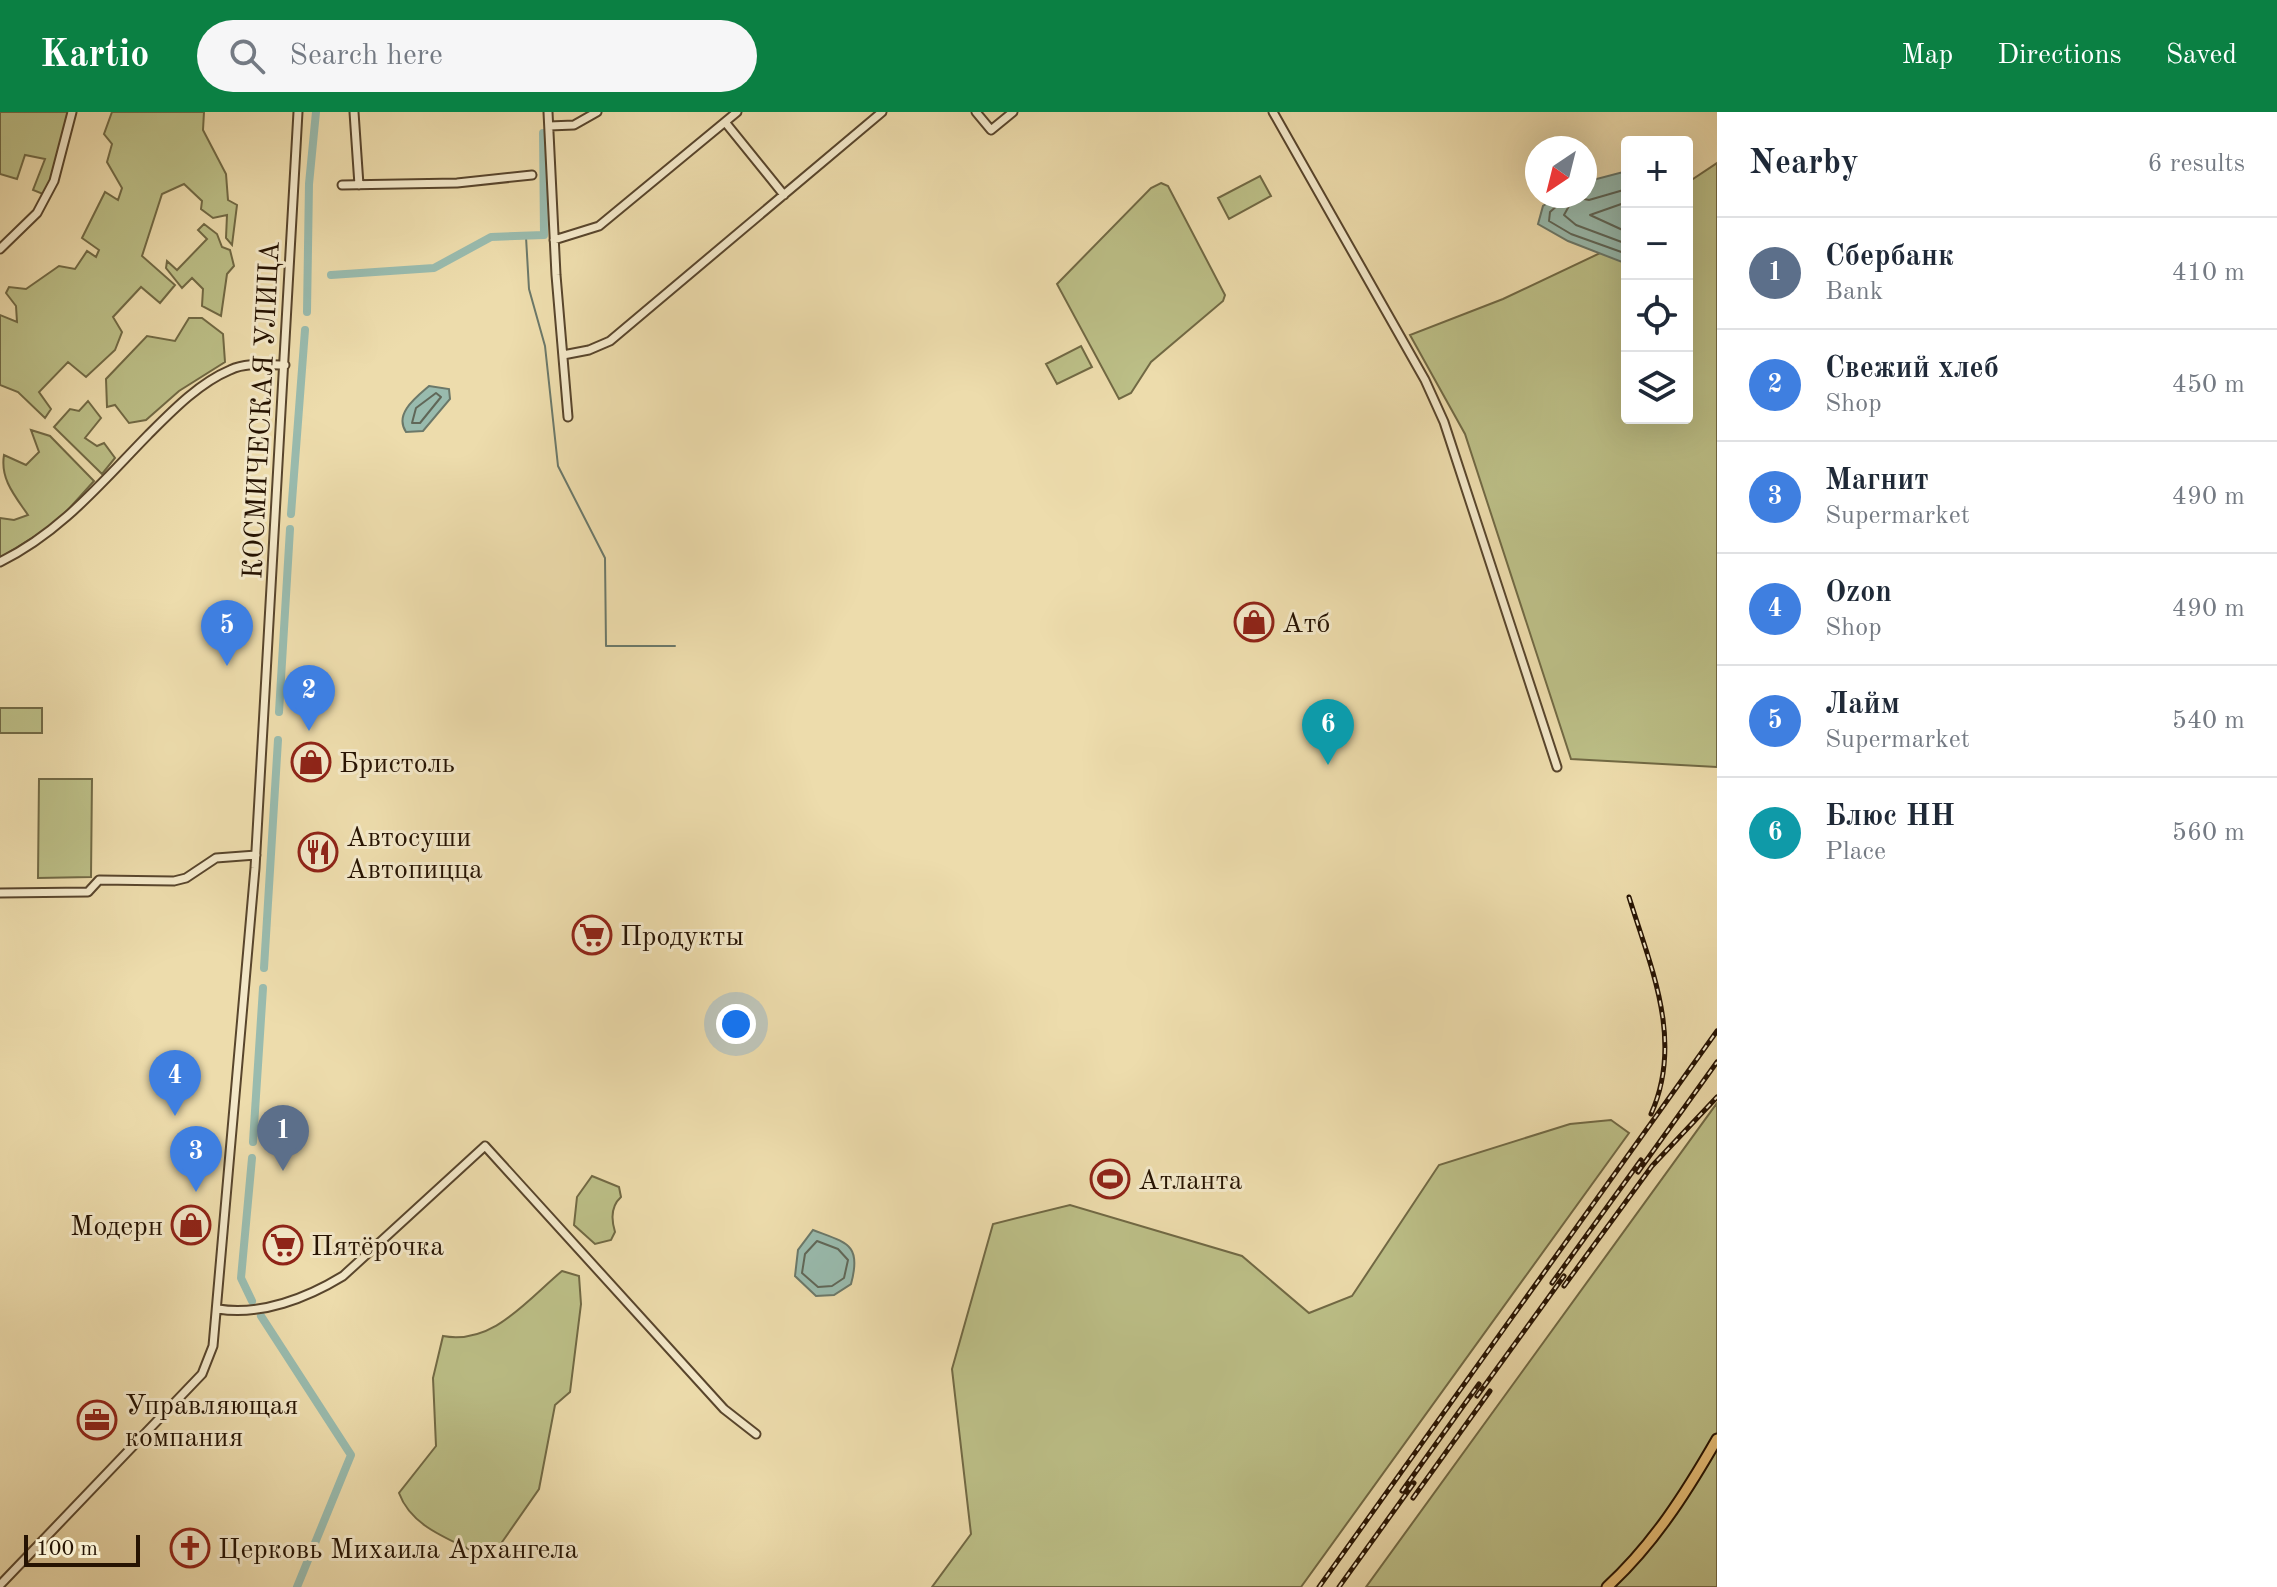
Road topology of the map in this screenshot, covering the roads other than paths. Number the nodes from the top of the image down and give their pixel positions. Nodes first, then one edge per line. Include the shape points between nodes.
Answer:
1 (72, 112) edge
2 (298, 112) edge
3 (354, 112) edge
4 (548, 112) edge
5 (597, 112) edge
6 (737, 112) edge
7 (882, 112) edge
8 (976, 112) edge
9 (1013, 112) edge
10 (1273, 112) edge
11 (725, 122) junction
12 (549, 126) junction
13 (532, 175) dead end
14 (342, 185) dead end
15 (359, 185) junction
16 (784, 195) junction
17 (554, 240) junction
18 (0, 249) edge
19 (563, 355) junction
20 (285, 365) junction
21 (568, 417) dead end
22 (0, 562) edge
23 (1557, 767) dead end
24 (256, 855) junction
25 (0, 893) edge
26 (218, 1309) junction
27 (756, 1434) dead end
28 (1717, 1439) edge
29 (0, 1585) edge
30 (1607, 1587) edge

1 - 18 street via 54,181 37,213
2 - 20 street, КОСМИЧЕСКАЯ УЛИЦА
3 - 15 street
4 - 12 street
5 - 12 street via 574,125
6 - 11 street
7 - 16 street
8 - 9 street via 991,130
10 - 23 street via 1444,422
11 - 16 street
11 - 17 street via 599,226
12 - 17 street
13 - 15 street
14 - 15 street
16 - 19 street via 610,341
17 - 19 street
19 - 21 street
20 - 22 street via 248,364 209,382 168,415 57,527
20 - 24 street, КОСМИЧЕСКАЯ УЛИЦА
24 - 25 street via 216,858 174,881 99,880 88,892
24 - 26 street, КОСМИЧЕСКАЯ УЛИЦА
26 - 27 street via 276,1304 343,1276 485,1146 724,1409
26 - 29 street, КОСМИЧЕСКАЯ УЛИЦА via 211,1357 202,1374
28 - 30 main road via 1662,1527

